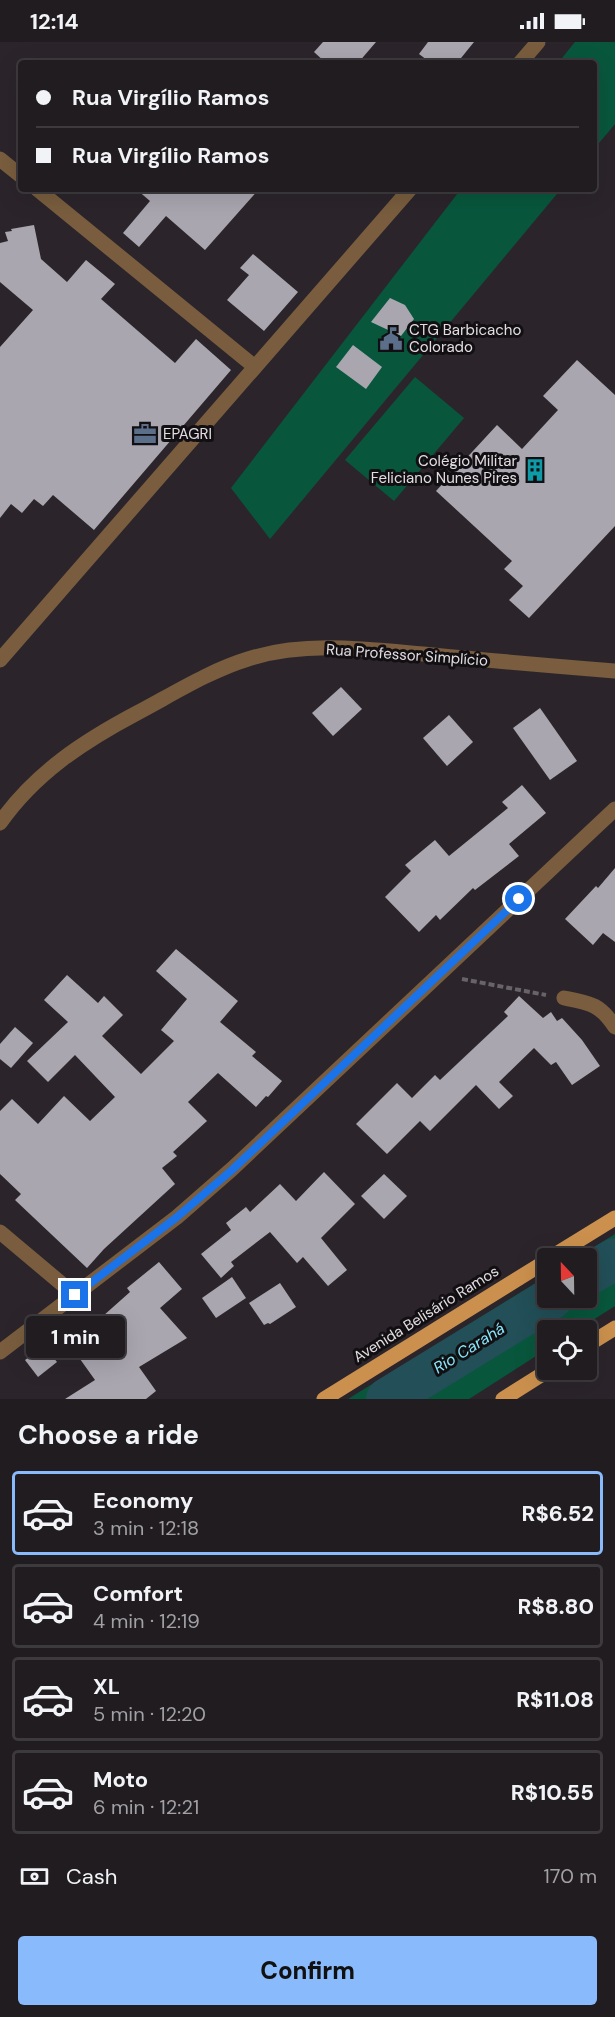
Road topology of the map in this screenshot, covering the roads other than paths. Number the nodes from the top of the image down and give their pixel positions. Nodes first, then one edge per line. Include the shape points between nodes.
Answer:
1 (538, 42) edge
2 (523, 60) edge
3 (0, 159) edge
4 (18, 174) edge
5 (41, 192) edge
6 (407, 192) edge
7 (255, 367) junction
8 (0, 660) edge
9 (615, 671) edge
10 (615, 809) edge
11 (0, 823) edge
12 (564, 998) road end
13 (615, 1027) edge
14 (615, 1218) edge
15 (0, 1232) edge
16 (567, 1248) edge
17 (537, 1266) edge
18 (75, 1295) junction
19 (615, 1328) edge
20 (597, 1339) edge
21 (0, 1352) edge
22 (537, 1378) edge
23 (324, 1399) edge
24 (503, 1399) edge

1 - 2 street
3 - 4 street
5 - 7 street
6 - 7 street
7 - 8 street
9 - 11 street, Rua Professor Simplício via 365,650 286,650 248,658 214,672 74,749 39,778
10 - 18 street via 232,1170
12 - 13 street via 590,1003 607,1015
14 - 16 main road, Avenida Belisário Ramos
15 - 18 street
17 - 23 main road, Avenida Belisário Ramos
18 - 21 street
19 - 20 main road
22 - 24 main road

